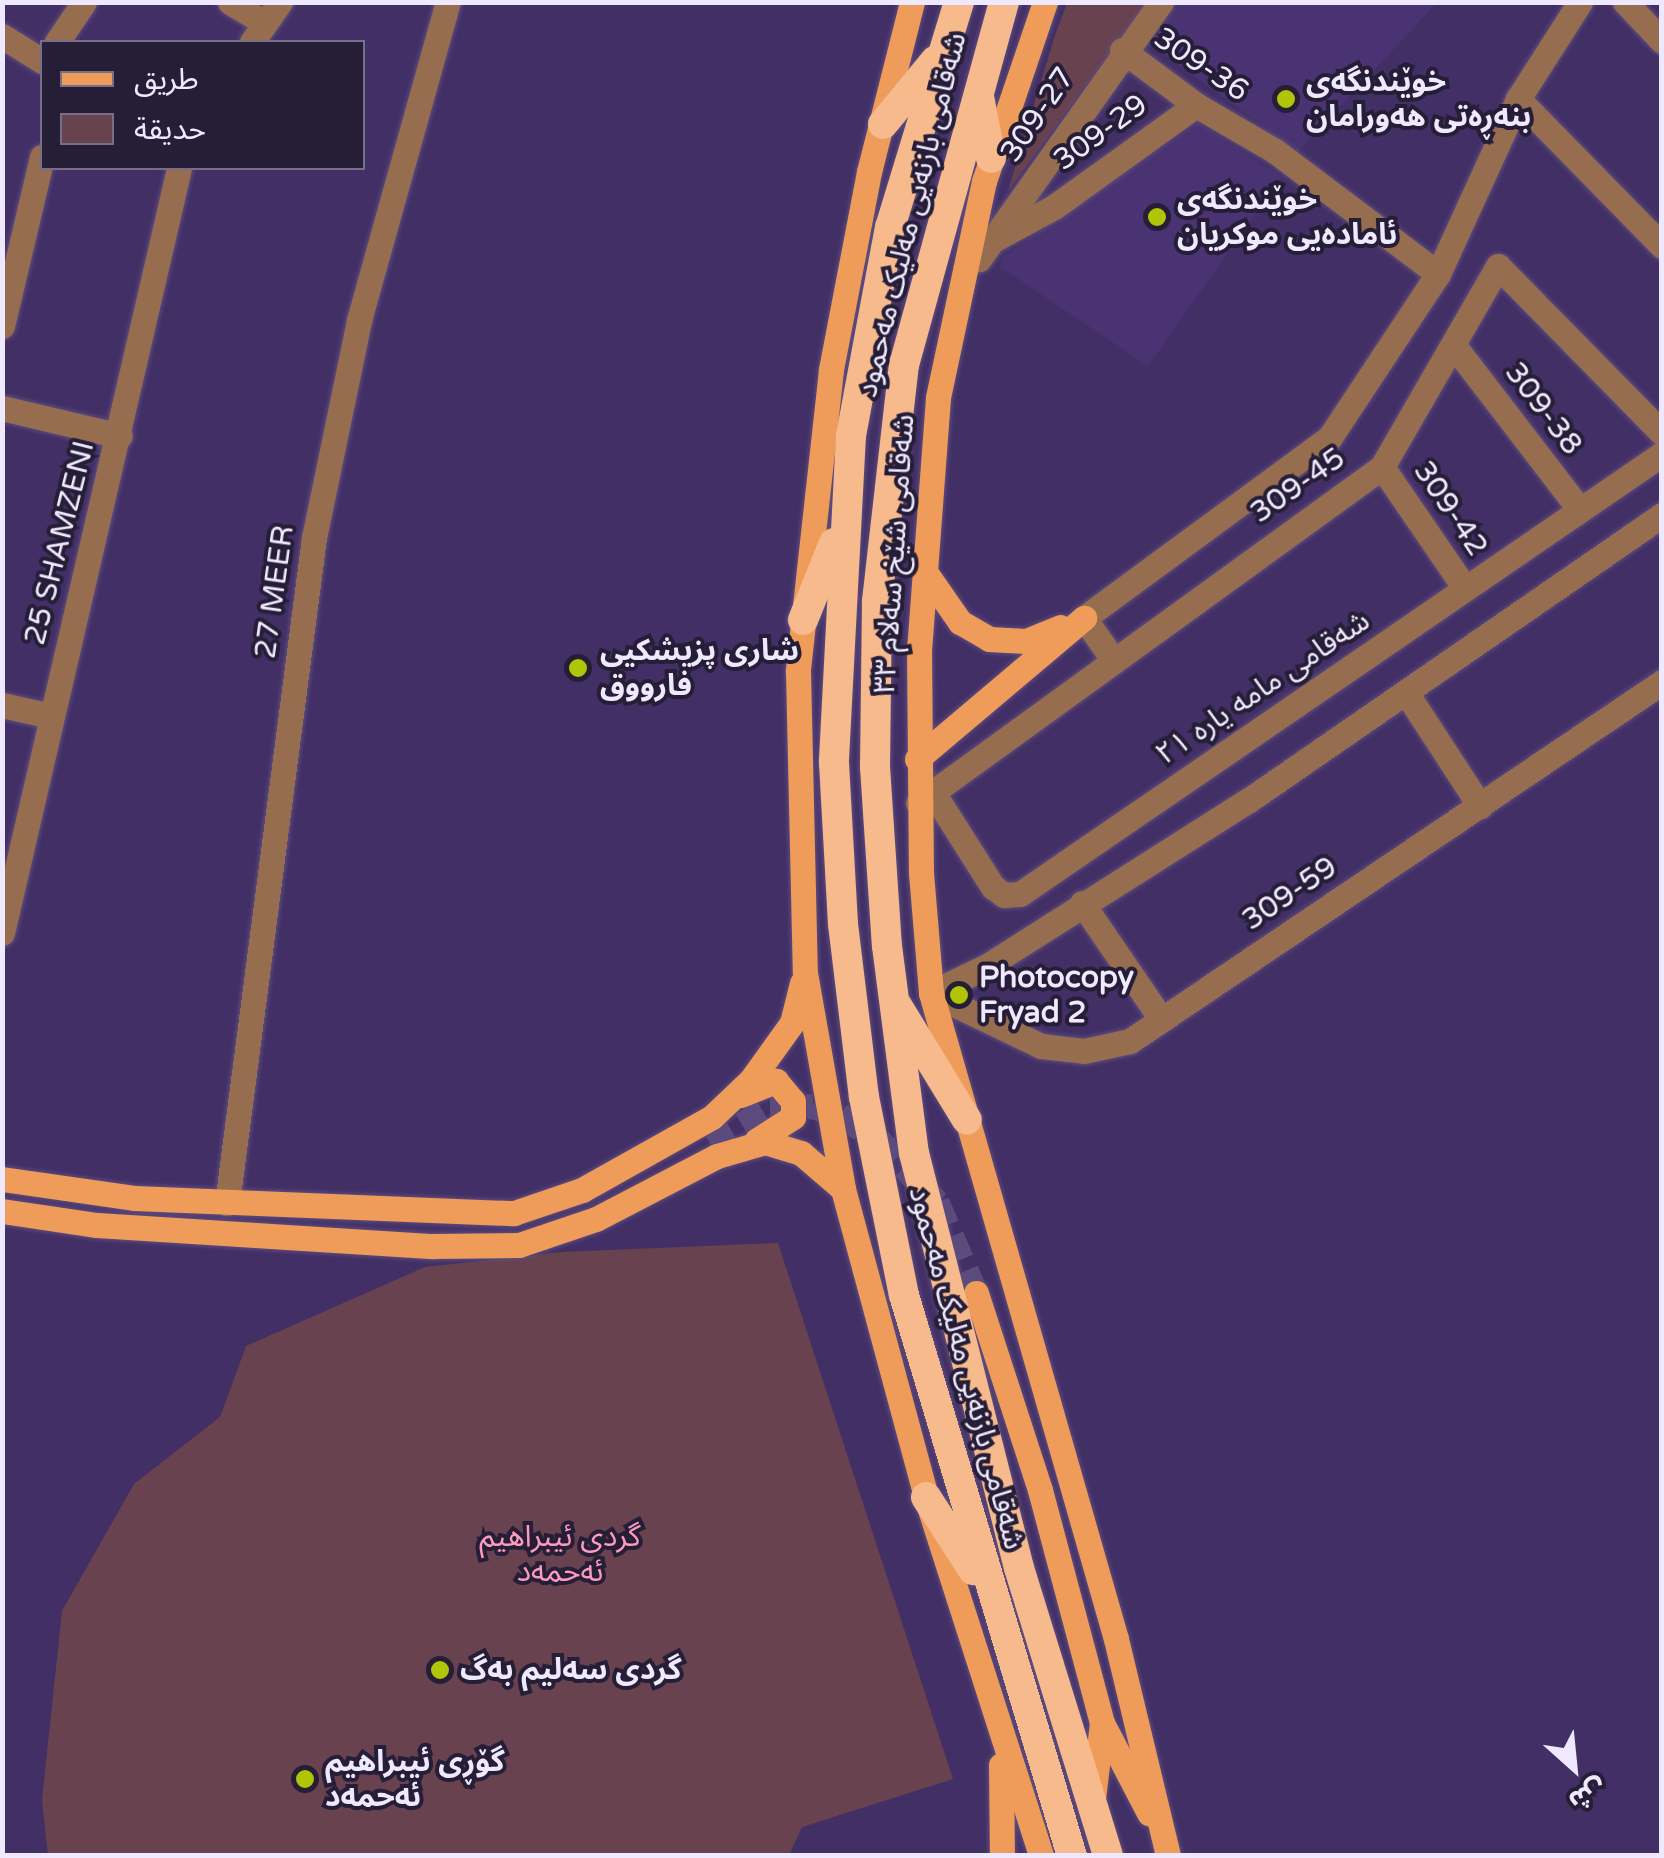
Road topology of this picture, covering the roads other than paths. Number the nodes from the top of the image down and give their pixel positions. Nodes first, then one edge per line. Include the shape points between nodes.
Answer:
1 (84, 2) edge
2 (230, 2) edge
3 (448, 2) edge
4 (912, 2) edge
5 (958, 2) edge
6 (1004, 2) edge
7 (1045, 2) edge
8 (1161, 2) edge
9 (1580, 2) edge
10 (1625, 2) edge
11 (266, 23) edge
12 (2, 36) edge
13 (57, 40) edge
14 (1662, 41) edge
15 (1122, 50) junction
16 (944, 51) junction
17 (40, 60) edge
18 (977, 87) junction
19 (1518, 99) junction
20 (1196, 105) junction
21 (883, 124) junction
22 (991, 158) junction
23 (40, 163) edge
24 (179, 170) edge
25 (13, 235) edge
26 (991, 242) junction
27 (1662, 246) edge
28 (968, 261) junction
29 (1438, 274) junction
30 (2, 326) edge
31 (1456, 347) junction
32 (2, 408) edge
33 (1662, 433) edge
34 (120, 436) junction
35 (1662, 454) edge
36 (1382, 467) junction
37 (1580, 510) junction
38 (1662, 515) edge
39 (843, 522) junction
40 (924, 569) junction
41 (1465, 588) junction
42 (1084, 618) junction
43 (804, 620) junction
44 (1112, 658) junction
45 (1662, 682) edge
46 (1407, 694) junction
47 (2, 705) edge
48 (51, 716) junction
49 (916, 759) junction
50 (925, 797) junction
51 (1480, 806) junction
52 (1082, 903) junction
53 (2, 933) edge
54 (805, 973) junction
55 (931, 993) junction
56 (893, 1000) junction
57 (1161, 1018) junction
58 (730, 1102) junction
59 (967, 1120) junction
60 (710, 1142) tunnel mouth
61 (748, 1145) junction
62 (2, 1178) edge
63 (843, 1189) junction
64 (70, 1190) junction
65 (227, 1202) junction
66 (2, 1211) edge
67 (976, 1294) tunnel mouth
68 (926, 1496) junction
69 (990, 1598) junction
70 (1102, 1723) junction
71 (1002, 1750) junction
72 (1092, 1798) junction
73 (1168, 1852) edge
74 (1002, 1856) edge
75 (1040, 1856) edge
76 (1072, 1856) edge
77 (1108, 1856) edge

1 - 13 street
2 - 11 street
3 - 65 street, 27 MEER via 359,320 314,538
4 - 21 main road
5 - 16 highway, شەقامی بازنەیی مەلیک مەحمود
6 - 18 highway, شەقامی بازنەیی مەلیک مەحمود
7 - 22 main road, شەقامی شێخ سەلام ٣٣
8 - 15 street, 309-27
9 - 19 street
10 - 14 street
12 - 17 street
15 - 20 street, 309-36
15 - 26 street, 309-27
16 - 21 highway
16 - 39 highway, شەقامی بازنەیی مەلیک مەحمود via 886,245 850,435
18 - 22 highway
18 - 56 highway, شەقامی بازنەیی مەلیک مەحمود via 904,364 888,466 875,767
19 - 27 street
19 - 29 street
20 - 26 street, 309-29 via 1054,207
20 - 29 street, 309-36 via 1275,151
21 - 43 main road via 831,370
22 - 28 main road, شەقامی شێخ سەلام ٣٣
23 - 25 street
24 - 34 street, 25 SHAMZENI
25 - 30 street
26 - 28 street, 309-27 via 979,259
28 - 40 main road, شەقامی شێخ سەلام ٣٣ via 938,398
29 - 42 street via 1330,436
31 - 33 street, 309-45 via 1498,266
31 - 36 street, 309-45
31 - 37 street, 309-38
32 - 34 street
34 - 48 street, 25 SHAMZENI
35 - 37 street, شەقامی مامە یارە ٢١
36 - 41 street, 309-42
36 - 44 street, 309-45
37 - 41 street, شەقامی مامە یارە ٢١
38 - 46 street
39 - 43 highway
39 - 69 highway, شەقامی بازنەیی مەلیک مەحمود via 834,763 843,924 864,1097 904,1296
40 - 42 main road via 960,622 989,639 1026,641
40 - 49 main road, شەقامی شێخ سەلام ٣٣
41 - 50 street, شەقامی مامە یارە ٢١ via 1020,894 1004,896 993,887
42 - 44 street
42 - 49 main road
43 - 54 main road via 798,671
44 - 50 street, 309-45
45 - 51 street, 309-59
46 - 51 street
46 - 52 street
47 - 48 street
48 - 53 street, 25 SHAMZENI
49 - 50 main road, شەقامی شێخ سەلام ٣٣
50 - 55 main road, شەقامی شێخ سەلام ٣٣
51 - 57 street, 309-59
52 - 55 street
52 - 57 street
54 - 58 main road via 792,1023
54 - 63 main road
55 - 57 street, 309-59 via 1009,1036 1055,1048 1084,1051 1130,1040
55 - 59 main road, شەقامی شێخ سەلام ٣٣
56 - 59 highway
56 - 72 highway, شەقامی بازنەیی مەلیک مەحمود via 914,1153 941,1270 1019,1568
58 - 61 main road via 776,1081 793,1101 792,1117 782,1128
58 - 65 main road via 611,1175 514,1213
59 - 73 main road, شەقامی شێخ سەلام ٣٣ via 1116,1639
60 - 64 main road via 636,1183 520,1227 422,1230 245,1221 156,1212
61 - 63 main road via 782,1144
61 - 66 main road via 596,1218 518,1244 96,1225
62 - 64 main road
63 - 68 main road
64 - 65 main road
67 - 70 main road via 1040,1490
68 - 69 highway
68 - 71 main road
69 - 76 highway, شەقامی بازنەیی مەلیک مەحمود
70 - 72 main road
70 - 73 main road
71 - 74 main road
71 - 75 main road
72 - 77 highway, شەقامی بازنەیی مەلیک مەحمود

